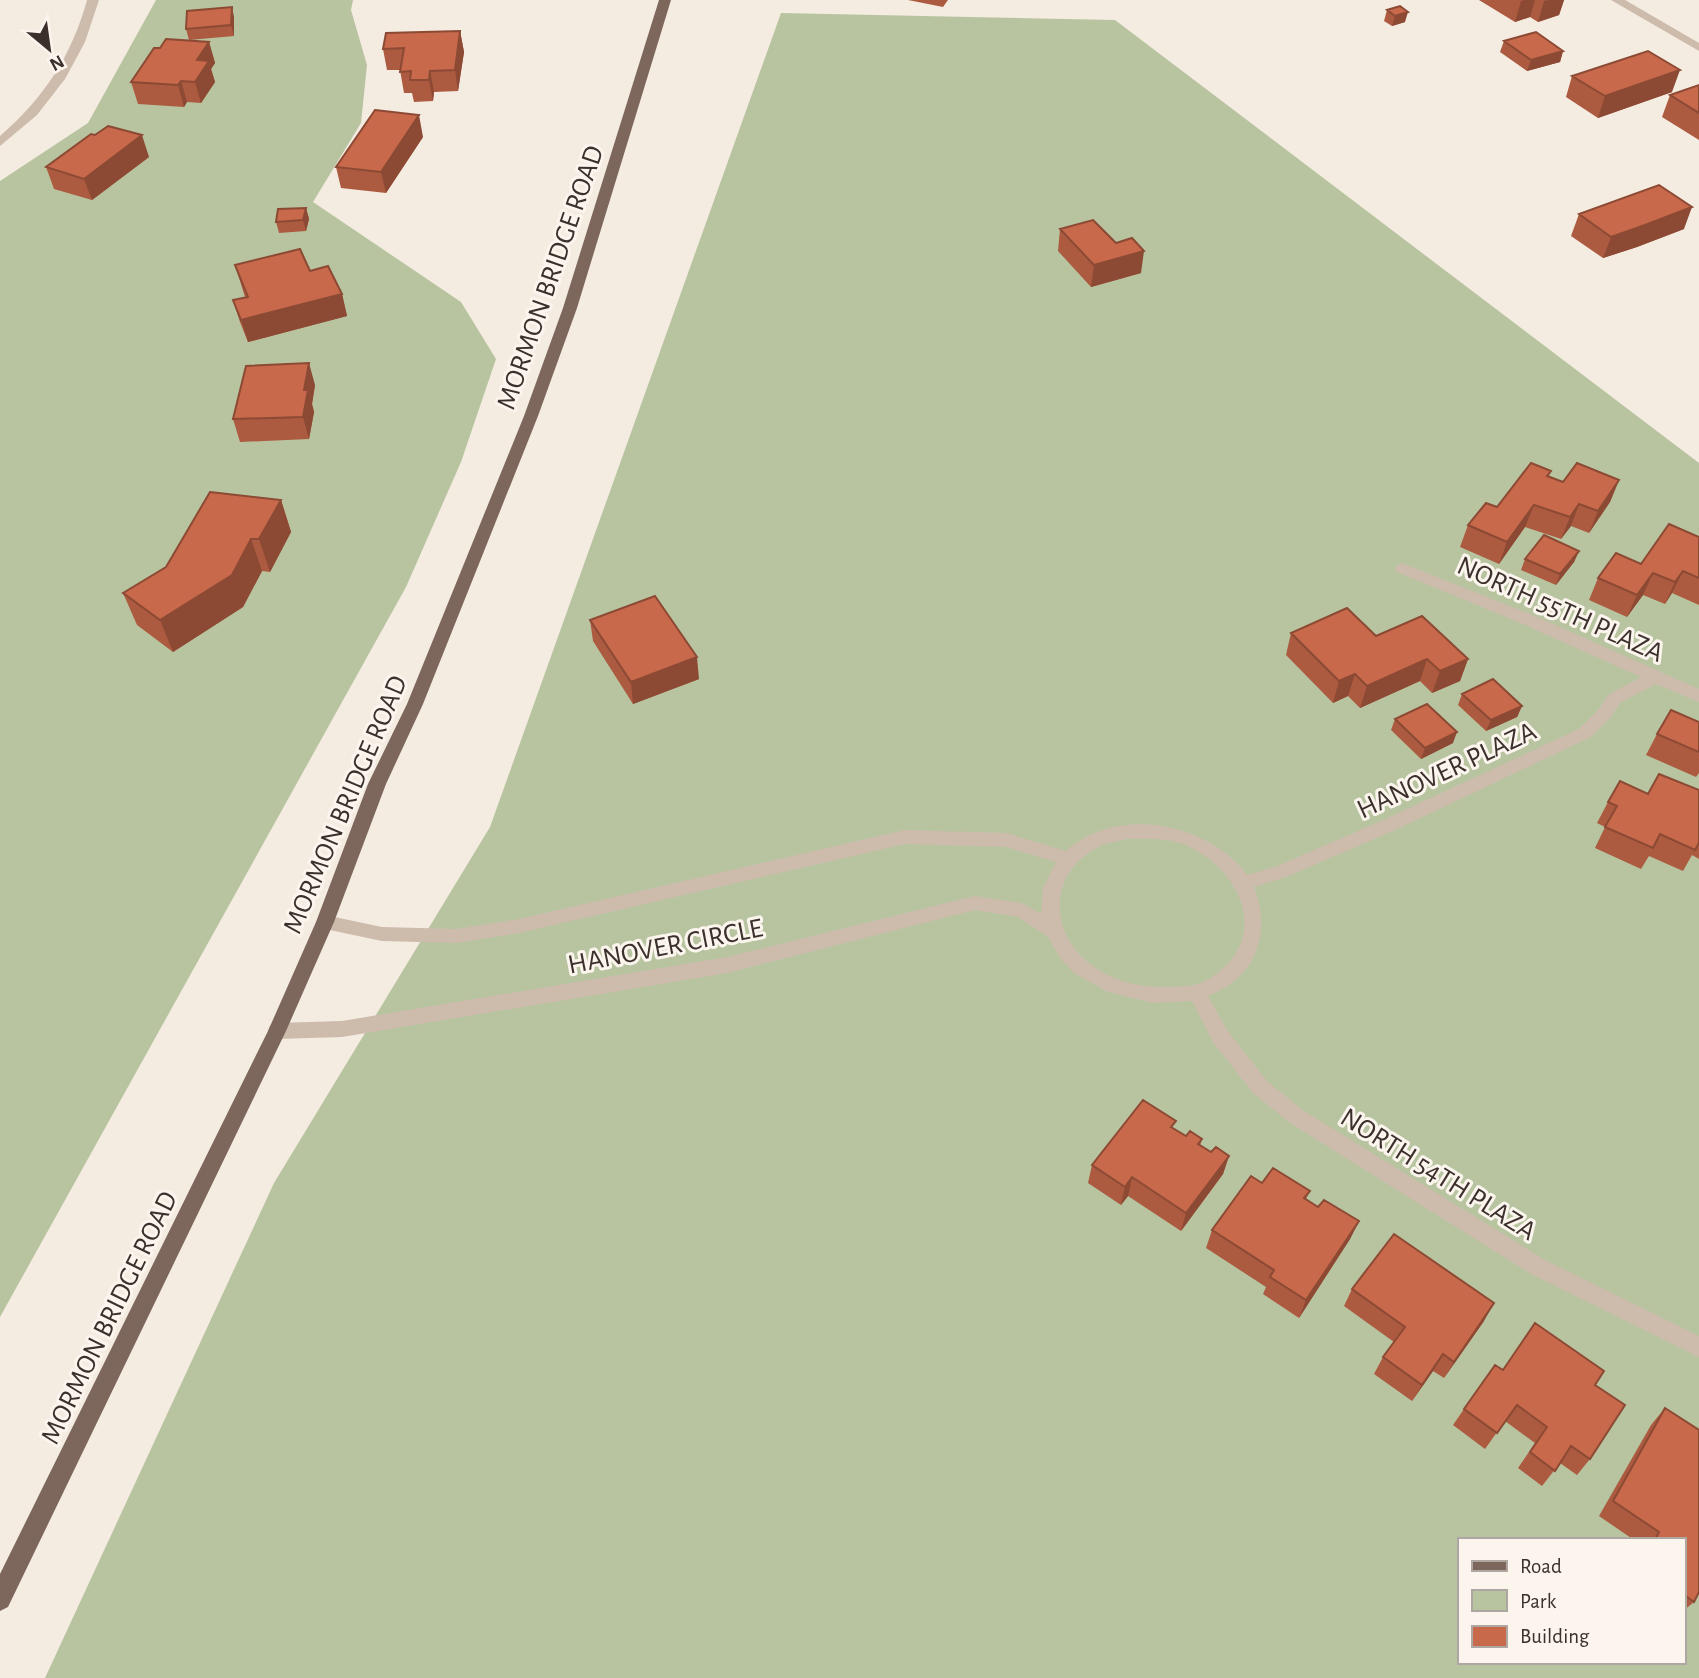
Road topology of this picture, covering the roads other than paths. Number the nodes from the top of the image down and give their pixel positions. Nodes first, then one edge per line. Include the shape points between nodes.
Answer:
1 (93, 0) edge
2 (665, 0) edge
3 (1617, 0) edge
4 (1699, 48) edge
5 (0, 142) edge
6 (1402, 568) dead end
7 (1653, 678) junction
8 (1699, 696) edge
9 (1068, 859) junction
10 (1244, 883) junction
11 (325, 922) junction
12 (1053, 931) junction
13 (1196, 991) junction
14 (277, 1031) junction
15 (1699, 1347) edge
16 (0, 1599) edge

1 - 5 street via 62,78
2 - 11 main road, MORMON BRIDGE ROAD via 570,308 531,416 415,704 377,784
3 - 4 street
6 - 7 street, NORTH 55TH PLAZA
7 - 8 street, NORTH 55TH PLAZA
7 - 10 street, HANOVER PLAZA via 1614,699 1585,733 1387,826
9 - 10 street via 1093,841 1125,832 1160,832 1193,841 1223,859
9 - 11 street, HANOVER CIRCLE via 1006,840 905,837 519,926 456,936 382,934
9 - 12 street via 1054,880 1048,905
10 - 13 street via 1255,911 1254,939 1239,965 1217,984
11 - 14 main road, MORMON BRIDGE ROAD
12 - 13 street via 1068,956 1091,976 1122,990 1155,996
12 - 14 street, HANOVER CIRCLE via 1022,910 975,903 727,965 342,1029
13 - 15 street, NORTH 54TH PLAZA via 1220,1036 1260,1087 1297,1117 1538,1267
14 - 16 main road, MORMON BRIDGE ROAD

